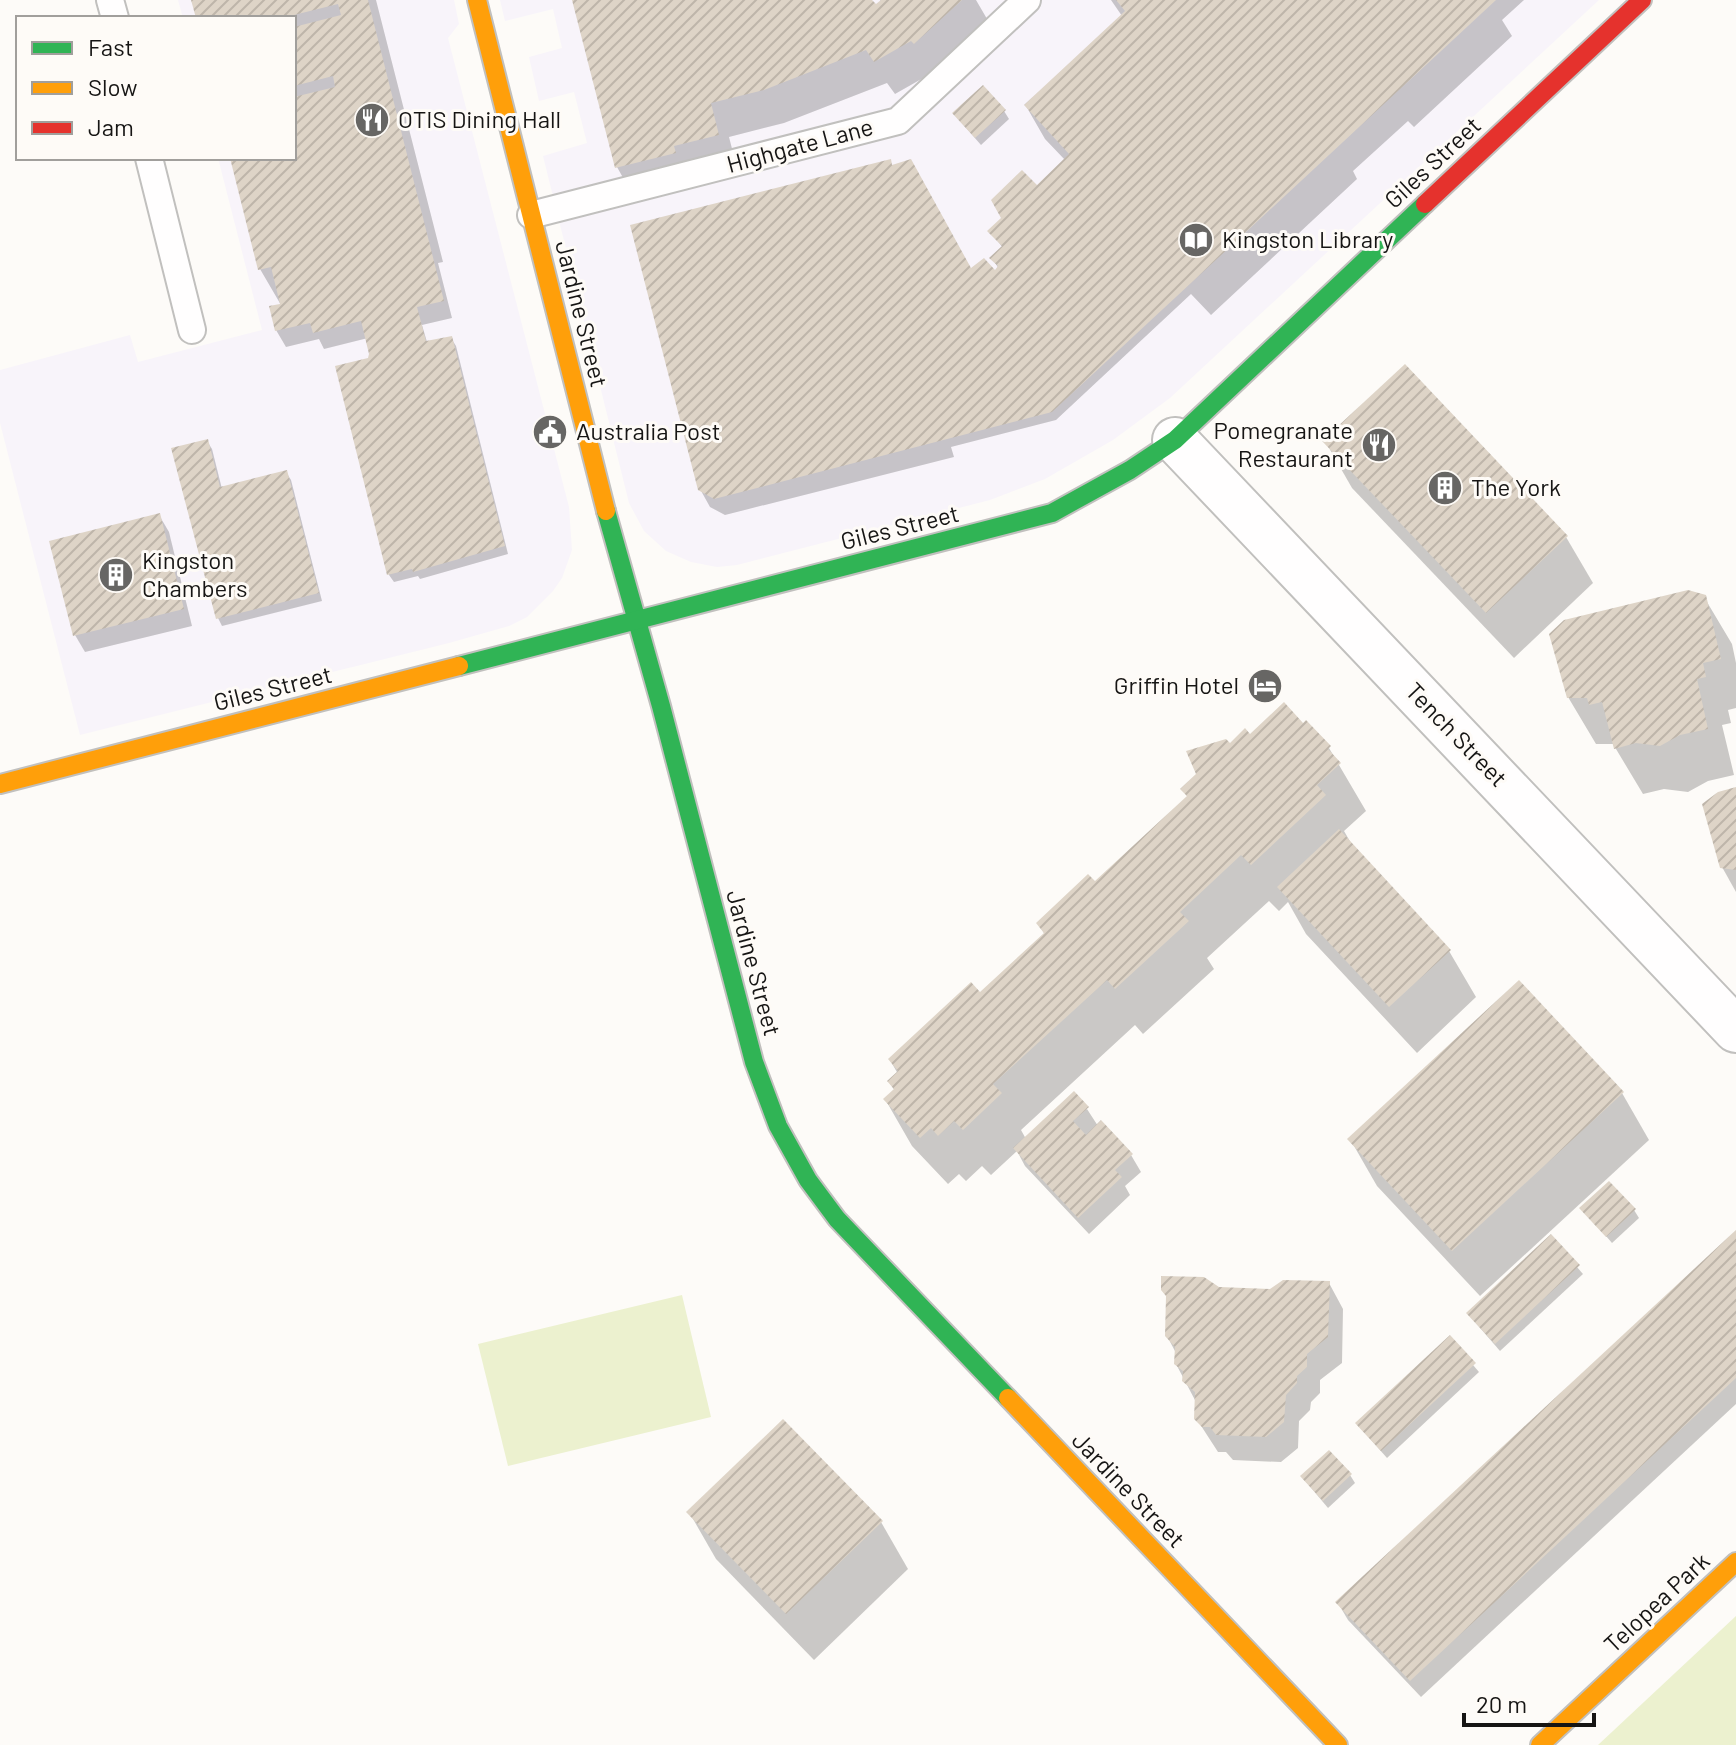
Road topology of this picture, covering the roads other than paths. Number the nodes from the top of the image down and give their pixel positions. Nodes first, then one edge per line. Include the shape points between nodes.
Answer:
1 (477, 0) edge
2 (1027, 0) edge
3 (1642, 0) edge
4 (150, 160) edge
5 (531, 215) junction
6 (192, 330) dead end
7 (1175, 440) junction
8 (635, 620) junction
9 (0, 784) edge
10 (1736, 1030) edge
11 (1736, 1562) edge
12 (1338, 1745) edge
13 (1540, 1745) edge

1 - 5 street, Jardine Street
2 - 5 lane, Highgate Lane via 898,121
3 - 7 street, Giles Street
4 - 6 lane
5 - 8 street, Jardine Street
7 - 8 street, Giles Street via 1052,513
7 - 10 street, Tench Street
8 - 9 street, Giles Street
8 - 12 street, Jardine Street via 754,1062 778,1126 808,1180 837,1219
11 - 13 street, Telopea Park

